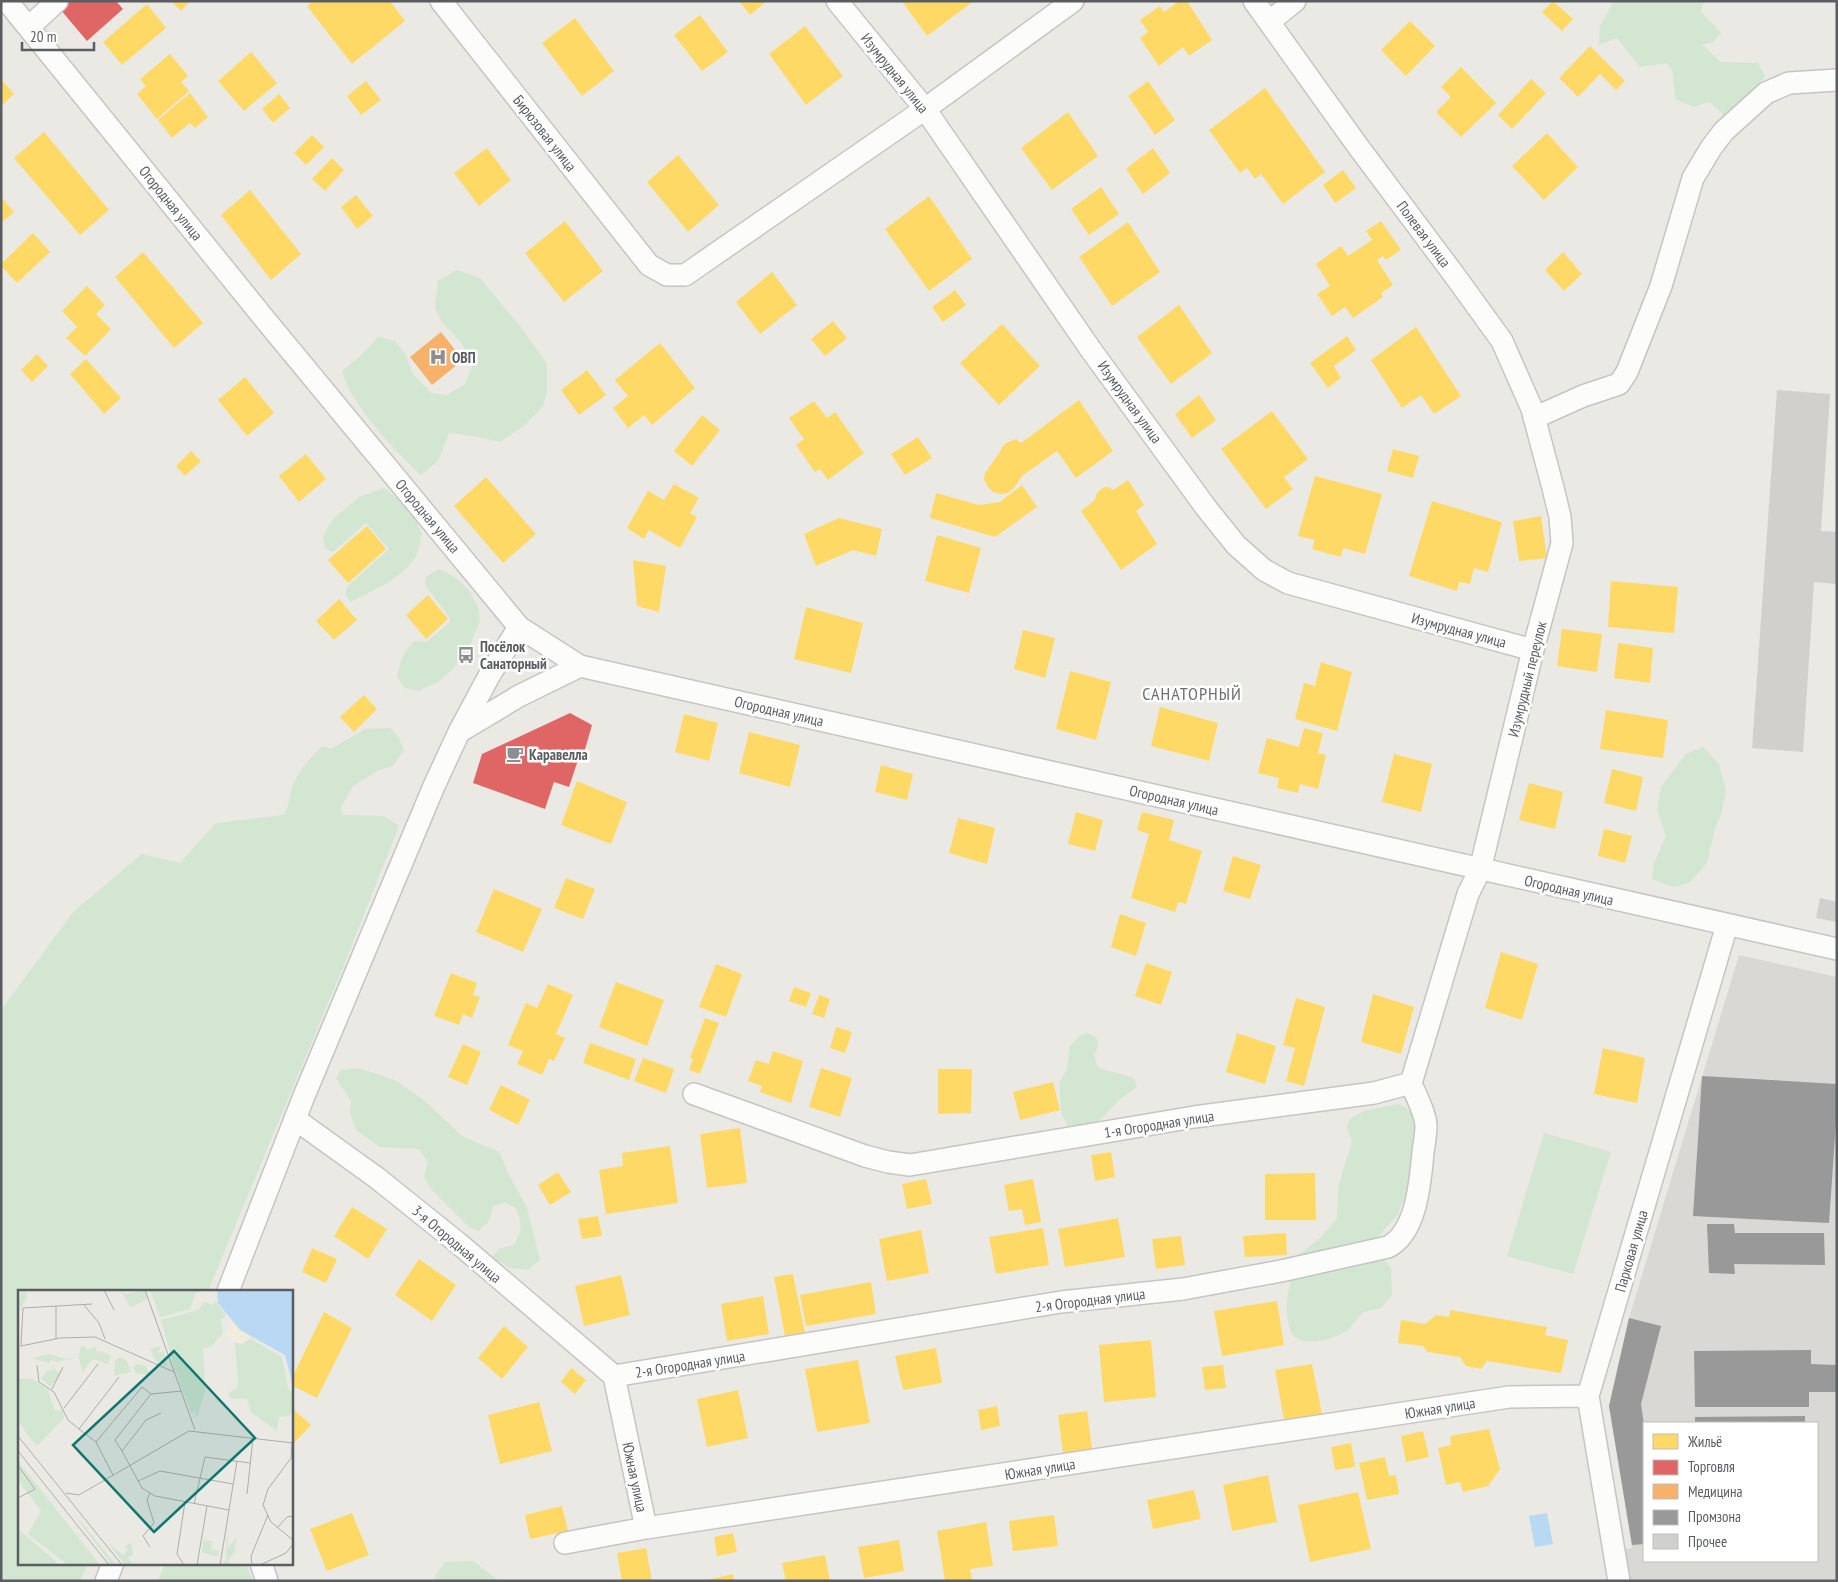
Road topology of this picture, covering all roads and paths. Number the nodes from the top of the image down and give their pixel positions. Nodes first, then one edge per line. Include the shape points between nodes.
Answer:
1 (7, 1) edge
2 (57, 1) edge
3 (441, 1) edge
4 (837, 1) edge
5 (1073, 1) edge
6 (1254, 1) edge
7 (1295, 1) edge
8 (1269, 22) junction
9 (28, 27) junction
10 (1837, 80) edge
11 (925, 109) junction
12 (1534, 418) junction
13 (1553, 488) joint
14 (519, 627) junction
15 (1533, 650) junction
16 (580, 666) junction
17 (459, 732) junction
18 (1480, 870) junction
19 (1727, 925) junction
20 (1837, 950) edge
21 (1411, 1082) junction
22 (694, 1094) dead end
23 (295, 1119) junction
24 (228, 1290) edge
25 (614, 1376) junction
26 (1588, 1396) junction
27 (646, 1528) junction
28 (565, 1543) dead end
29 (113, 1564) edge
30 (261, 1564) edge
31 (106, 1581) edge
32 (267, 1581) edge
33 (1619, 1581) edge

1 - 9 street, Огородная улица
2 - 9 street
3 - 11 street, Бирюзовая улица via 649,265 667,275 685,274
4 - 11 street, Изумрудная улица
5 - 11 street
6 - 8 street, Полевая улица
7 - 8 street
8 - 12 street, Полевая улица via 1502,341
9 - 14 street, Огородная улица
10 - 12 street via 1789,83 1766,94 1724,131 1693,178 1661,286 1627,372 1619,384
11 - 15 street, Изумрудная улица via 1091,350 1207,508 1236,545 1264,570 1288,583
12 - 13 street, Полевая улица
13 - 15 street, Изумрудный переулок via 1562,543
14 - 16 street, Огородная улица
14 - 17 street
15 - 18 street, Изумрудный переулок
16 - 17 street via 518,696
16 - 18 street, Огородная улица
17 - 23 street
18 - 19 street, Огородная улица
18 - 21 street via 1468,894
19 - 20 street, Огородная улица
19 - 26 street, Парковая улица
21 - 22 street, 1-я Огородная улица via 1374,1093 1194,1117 910,1164 865,1156
21 - 25 street, 2-я Огородная улица via 1426,1125 1420,1185 1412,1216 1402,1236 1388,1247 1193,1287 1061,1302
23 - 24 street
23 - 25 street, 3-я Огородная улица via 377,1178 458,1243
25 - 27 street, Южная улица
26 - 27 street, Южная улица via 1509,1397
26 - 33 street, Парковая улица
27 - 28 street
29 - 31 street
30 - 32 street

